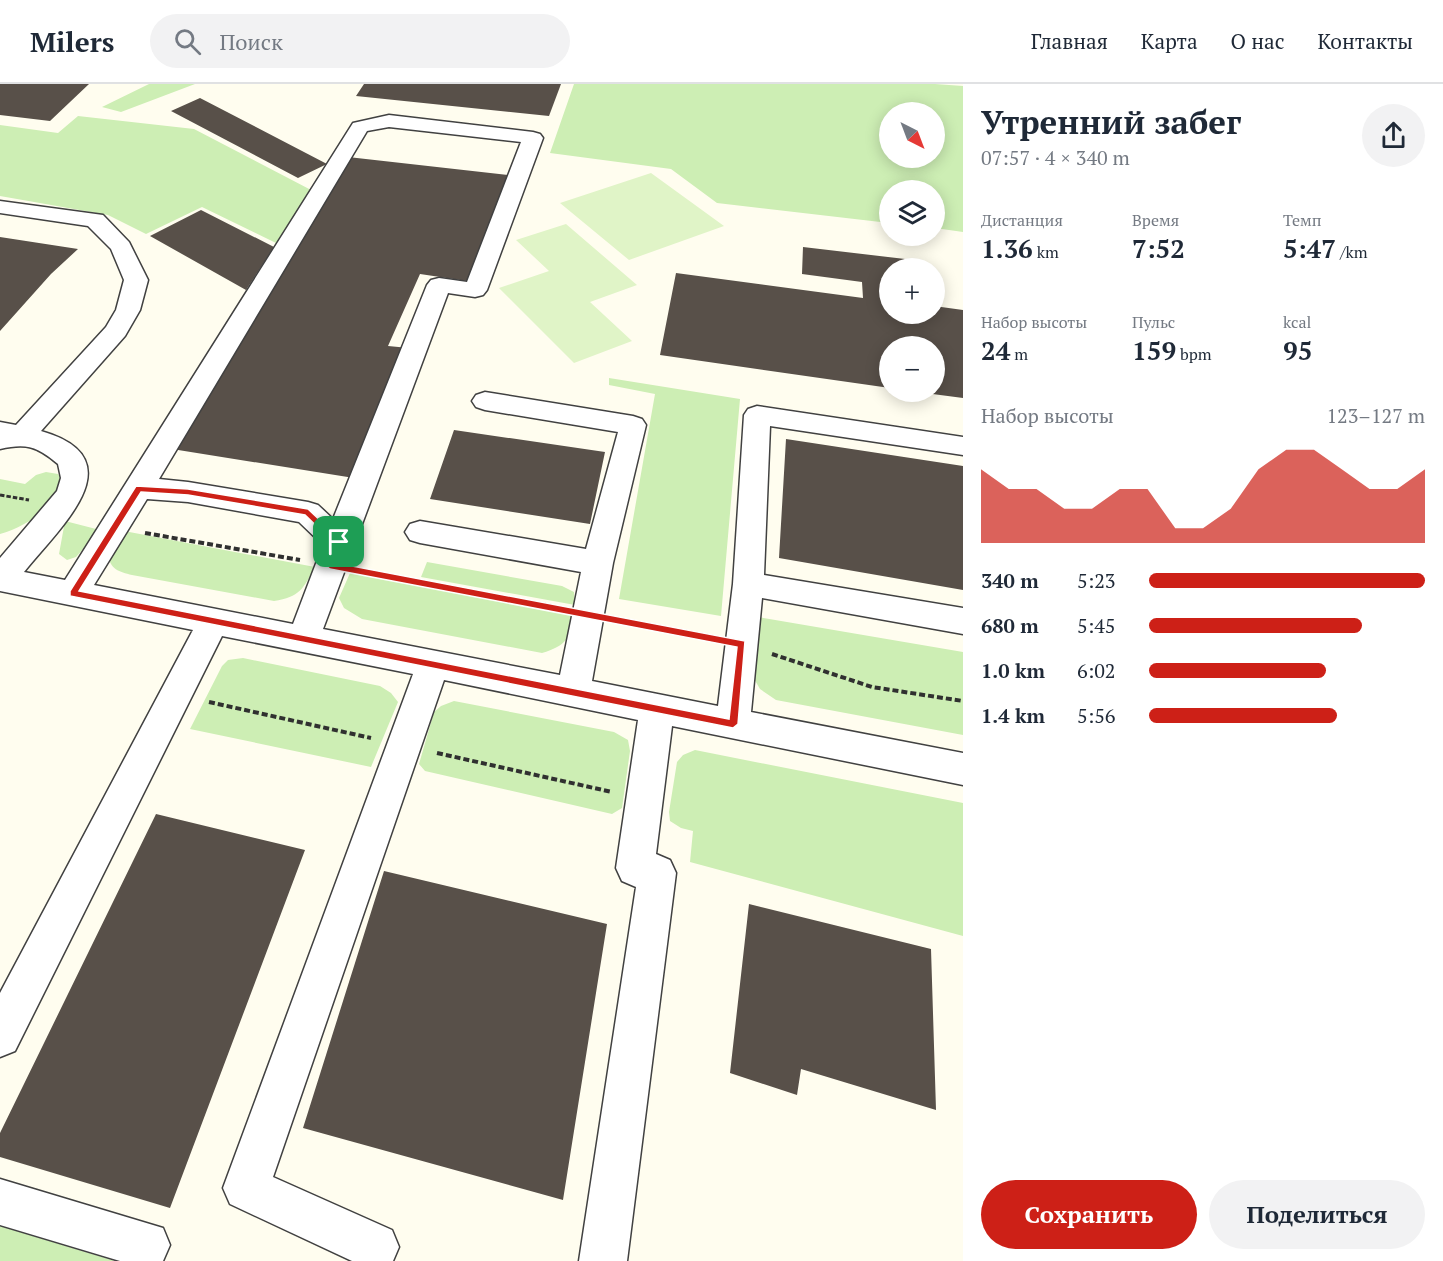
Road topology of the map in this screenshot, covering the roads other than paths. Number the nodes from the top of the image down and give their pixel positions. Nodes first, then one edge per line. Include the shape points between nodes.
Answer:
1 (0, 207) edge
2 (485, 401) dead end
3 (7, 436) edge
4 (963, 446) edge
5 (139, 489) junction
6 (420, 532) dead end
7 (335, 554) junction
8 (598, 562) junction
9 (0, 579) edge
10 (748, 584) junction
11 (73, 593) junction
12 (214, 621) junction
13 (963, 621) edge
14 (303, 639) junction
15 (433, 665) junction
16 (573, 692) junction
17 (657, 709) junction
18 (733, 724) junction
19 (963, 769) edge
20 (0, 1036) edge
21 (0, 1202) edge
22 (146, 1245) dead end
23 (375, 1247) dead end
24 (603, 1261) edge

1 - 3 street via 95,220 121,247 136,280 128,310 116,331
2 - 8 street via 633,425
3 - 9 street via 44,442 63,452 73,466 75,479 58,510
4 - 10 street via 757,415
5 - 7 street via 188,492 308,513
5 - 7 street via 360,128 389,121 533,138 475,290 439,285
5 - 11 street
6 - 8 street
7 - 14 street
8 - 16 street
9 - 11 street
10 - 13 street
10 - 18 street
11 - 12 street
12 - 14 street
12 - 20 street
14 - 15 street
15 - 16 street
15 - 23 street via 246,1188
16 - 17 street
17 - 18 street
17 - 24 street via 635,868 657,873
18 - 19 street
21 - 22 street

